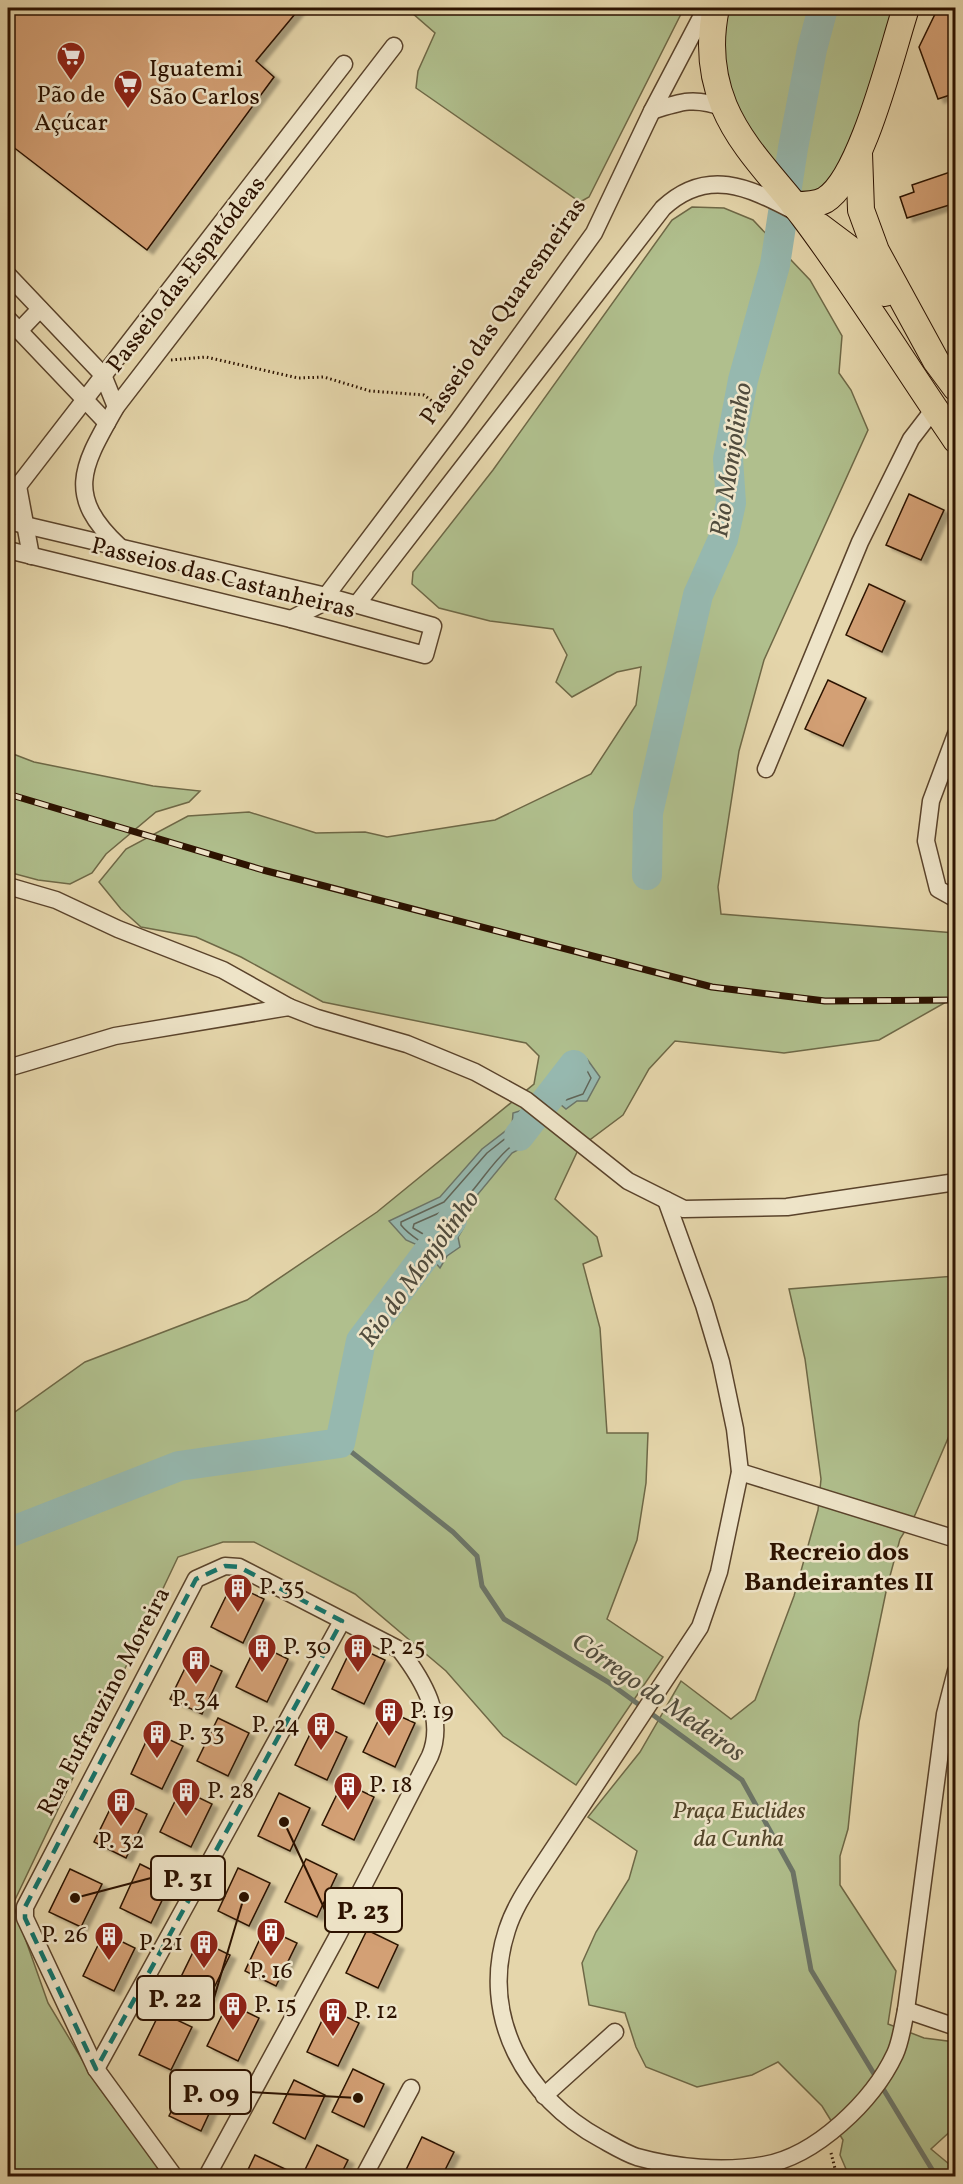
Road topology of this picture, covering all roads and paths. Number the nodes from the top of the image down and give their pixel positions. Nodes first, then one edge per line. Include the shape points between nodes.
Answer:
1 (706, 8) edge
2 (716, 8) edge
3 (906, 8) edge
4 (394, 46) dead end
5 (344, 64) dead end
6 (725, 108) junction
7 (652, 111) junction
8 (859, 153) junction
9 (797, 211) junction
10 (8, 275) edge
11 (40, 309) junction
12 (13, 325) edge
13 (160, 351) junction
14 (936, 361) junction
15 (103, 375) junction
16 (956, 388) edge
17 (85, 400) junction
18 (116, 407) junction
19 (934, 409) junction
20 (458, 421) junction
21 (107, 423) junction
22 (956, 440) edge
23 (13, 492) edge
24 (8, 521) edge
25 (25, 525) junction
26 (69, 535) junction
27 (120, 547) junction
28 (8, 550) edge
29 (31, 556) junction
30 (63, 564) junction
31 (326, 596) junction
32 (357, 604) junction
33 (291, 619) junction
34 (956, 734) edge
35 (766, 769) dead end
36 (8, 886) edge
37 (956, 899) edge
38 (289, 1007) junction
39 (8, 1068) edge
40 (956, 1182) edge
41 (666, 1200) junction
42 (740, 1472) junction
43 (956, 1539) edge
44 (342, 1621) junction
45 (956, 1671) edge
46 (906, 2010) junction
47 (956, 2027) edge
48 (615, 2032) dead end
49 (96, 2069) junction
50 (411, 2088) dead end
51 (543, 2096) junction
52 (826, 2137) junction
53 (174, 2176) edge
54 (207, 2176) edge
55 (364, 2176) edge
56 (837, 2176) edge

1 - 7 street, Passeio das Quaresmeiras
2 - 6 main road via 711,31 712,58
3 - 8 main road
4 - 13 street, Passeio das Espatódeas
5 - 15 street, Passeio das Espatódeas
6 - 7 street via 695,100
6 - 9 main road via 759,164
7 - 20 street, Passeio das Quaresmeiras via 594,233
8 - 9 main road via 838,188 825,200
8 - 14 main road via 861,210 876,251
9 - 14 main road via 851,250
9 - 19 main road
9 - 32 street via 758,192 732,185 701,185 678,194 663,208
10 - 11 street
11 - 12 street
11 - 15 street
12 - 17 street
13 - 18 street, Passeio das Espatódeas
13 - 20 path via 173,362 206,357 298,378 324,377 369,391 424,395
14 - 16 main road
15 - 17 street, Passeio das Espatódeas
15 - 18 street
17 - 21 street
17 - 23 street, Passeio das Espatódeas
18 - 21 street, Passeio das Espatódeas
19 - 22 main road
19 - 35 street via 911,439 860,542
20 - 31 street, Passeio das Quaresmeiras
21 - 27 street, Passeio das Espatódeas via 89,456 85,492 99,525
23 - 25 street
24 - 25 street
25 - 26 street
25 - 29 street
26 - 27 street
26 - 30 street
27 - 31 street
28 - 29 street, Passeios das Castanheiras
29 - 30 street, Passeios das Castanheiras
30 - 33 street, Passeios das Castanheiras
31 - 32 street
31 - 33 street, Passeio das Quaresmeiras
32 - 33 street, Passeios das Castanheiras via 433,626 425,655
34 - 37 street via 931,801 926,841 938,889
36 - 38 street via 56,900 223,970
38 - 39 street via 115,1036
38 - 41 street via 408,1044 475,1072 526,1100 628,1182
40 - 41 street via 787,1207 684,1209
41 - 42 street via 721,1362
42 - 43 street
42 - 51 street via 719,1572 700,1627 534,1878 506,1931 500,1976 505,2025 527,2074
44 - 49 street
44 - 49 street, Rua Eufrauzino Moreira via 239,1567 225,1566 196,1579 25,1907 25,1917
44 - 54 street via 400,1650 418,1672 433,1712 435,1744 337,1937
45 - 46 street via 945,1714
46 - 47 street
46 - 52 street via 896,2053 859,2104
48 - 51 street
49 - 53 street
50 - 55 street
51 - 52 street via 579,2127 635,2156 667,2164 701,2168 764,2165
52 - 56 path

